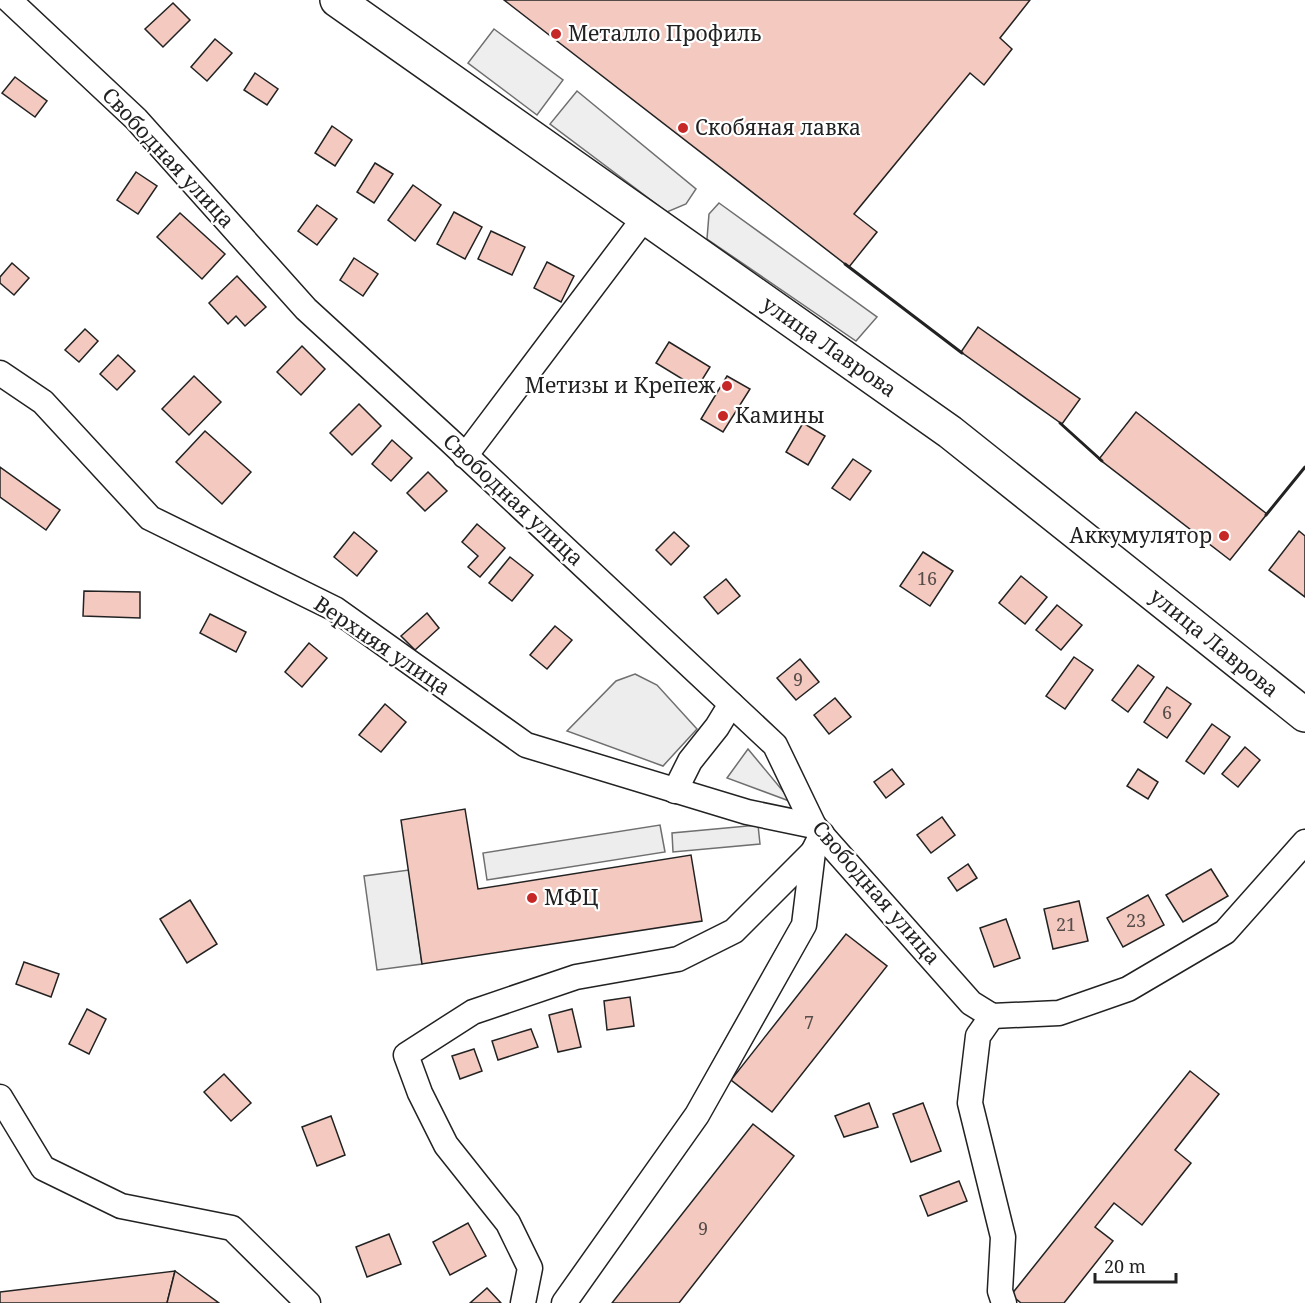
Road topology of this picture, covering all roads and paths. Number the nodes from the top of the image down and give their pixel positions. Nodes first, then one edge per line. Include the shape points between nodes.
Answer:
1 (9, 0) edge
2 (337, 0) edge
3 (645, 217) junction
4 (0, 373) edge
5 (465, 456) junction
6 (731, 704) junction
7 (1305, 715) edge
8 (675, 791) junction
9 (816, 837) junction
10 (1305, 842) edge
11 (992, 1016) junction
12 (3, 1108) edge
13 (308, 1303) edge
14 (523, 1303) edge
15 (564, 1303) edge
16 (1004, 1303) edge

1 - 5 street, Свободная улица via 136,119 306,309
2 - 3 main road, улица Лаврова
3 - 5 street
3 - 7 main road, улица Лаврова via 950,432
4 - 8 street, Верхняя улица via 43,402 150,518 336,609 526,745
5 - 6 street, Свободная улица
6 - 8 street via 690,760
6 - 9 street, Свободная улица via 775,745
8 - 9 street, Верхняя улица
9 - 11 street, Свободная улица via 971,1003
9 - 14 street via 734,931 678,959 576,977 473,1012 406,1055 446,1145 508,1223 530,1268
9 - 15 street via 804,925 697,1115
10 - 11 street via 1225,932 1128,989 1059,1013
11 - 16 street via 978,1036 970,1103 1003,1237 1000,1291
12 - 13 street via 43,1167 121,1206 232,1228

